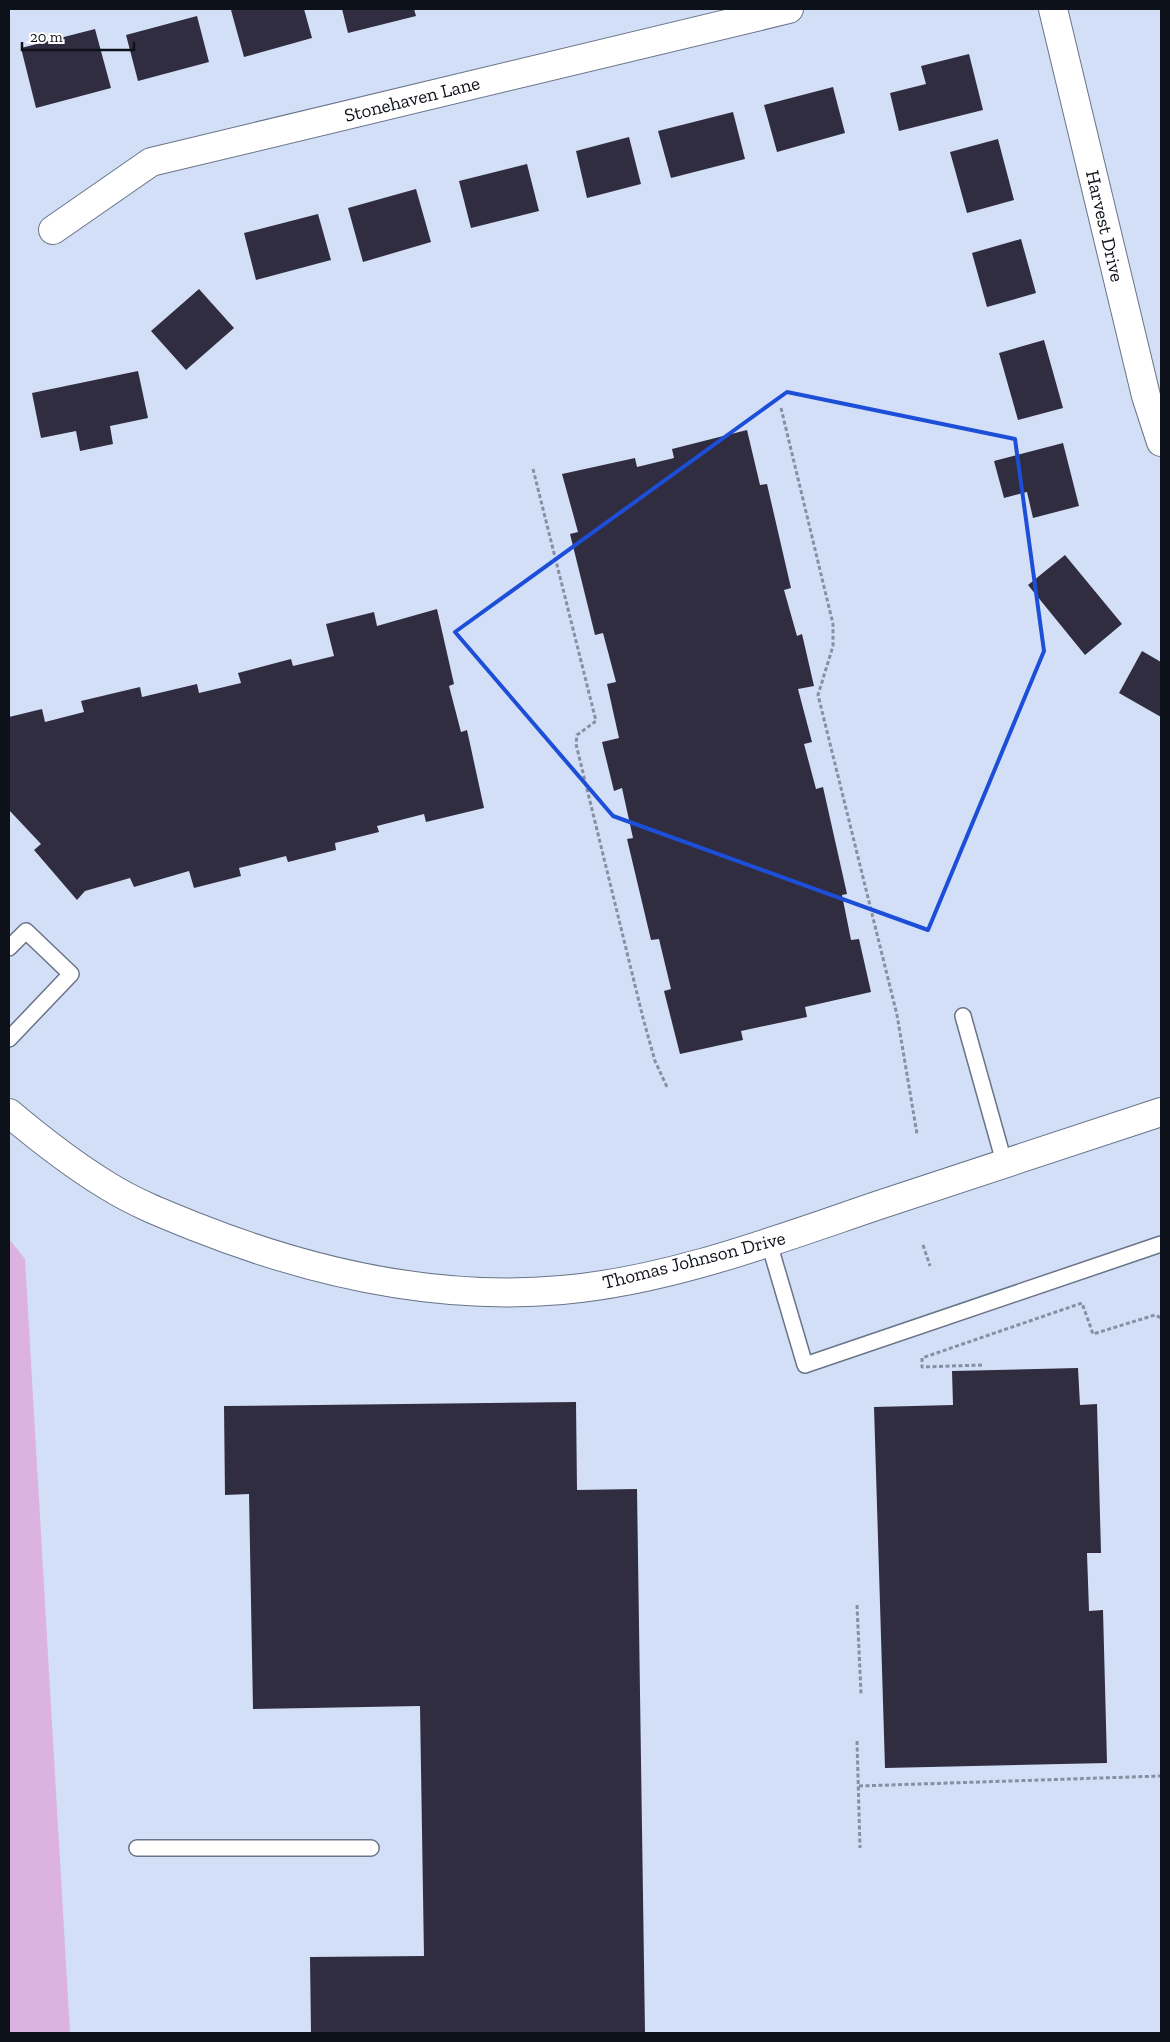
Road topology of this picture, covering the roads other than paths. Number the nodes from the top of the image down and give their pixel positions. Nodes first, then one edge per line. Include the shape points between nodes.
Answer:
1 (789, 9) edge
2 (1053, 9) edge
3 (53, 230) dead end
4 (1161, 442) edge
5 (9, 948) edge
6 (963, 1016) dead end
7 (9, 1039) edge
8 (1161, 1112) edge
9 (9, 1113) edge
10 (1004, 1162) junction
11 (769, 1243) junction
12 (1161, 1244) edge
13 (137, 1848) dead end
14 (370, 1848) dead end

1 - 3 street, Stonehaven Lane via 151,162
2 - 4 street, Harvest Drive via 1146,396
5 - 7 lane via 26,931 71,974
6 - 10 lane
8 - 10 street, Thomas Johnson Drive
9 - 11 street, Thomas Johnson Drive via 108,1186 160,1213 278,1256 357,1277 423,1288 562,1290 628,1280
10 - 11 street, Thomas Johnson Drive
11 - 12 lane via 804,1365
13 - 14 lane

